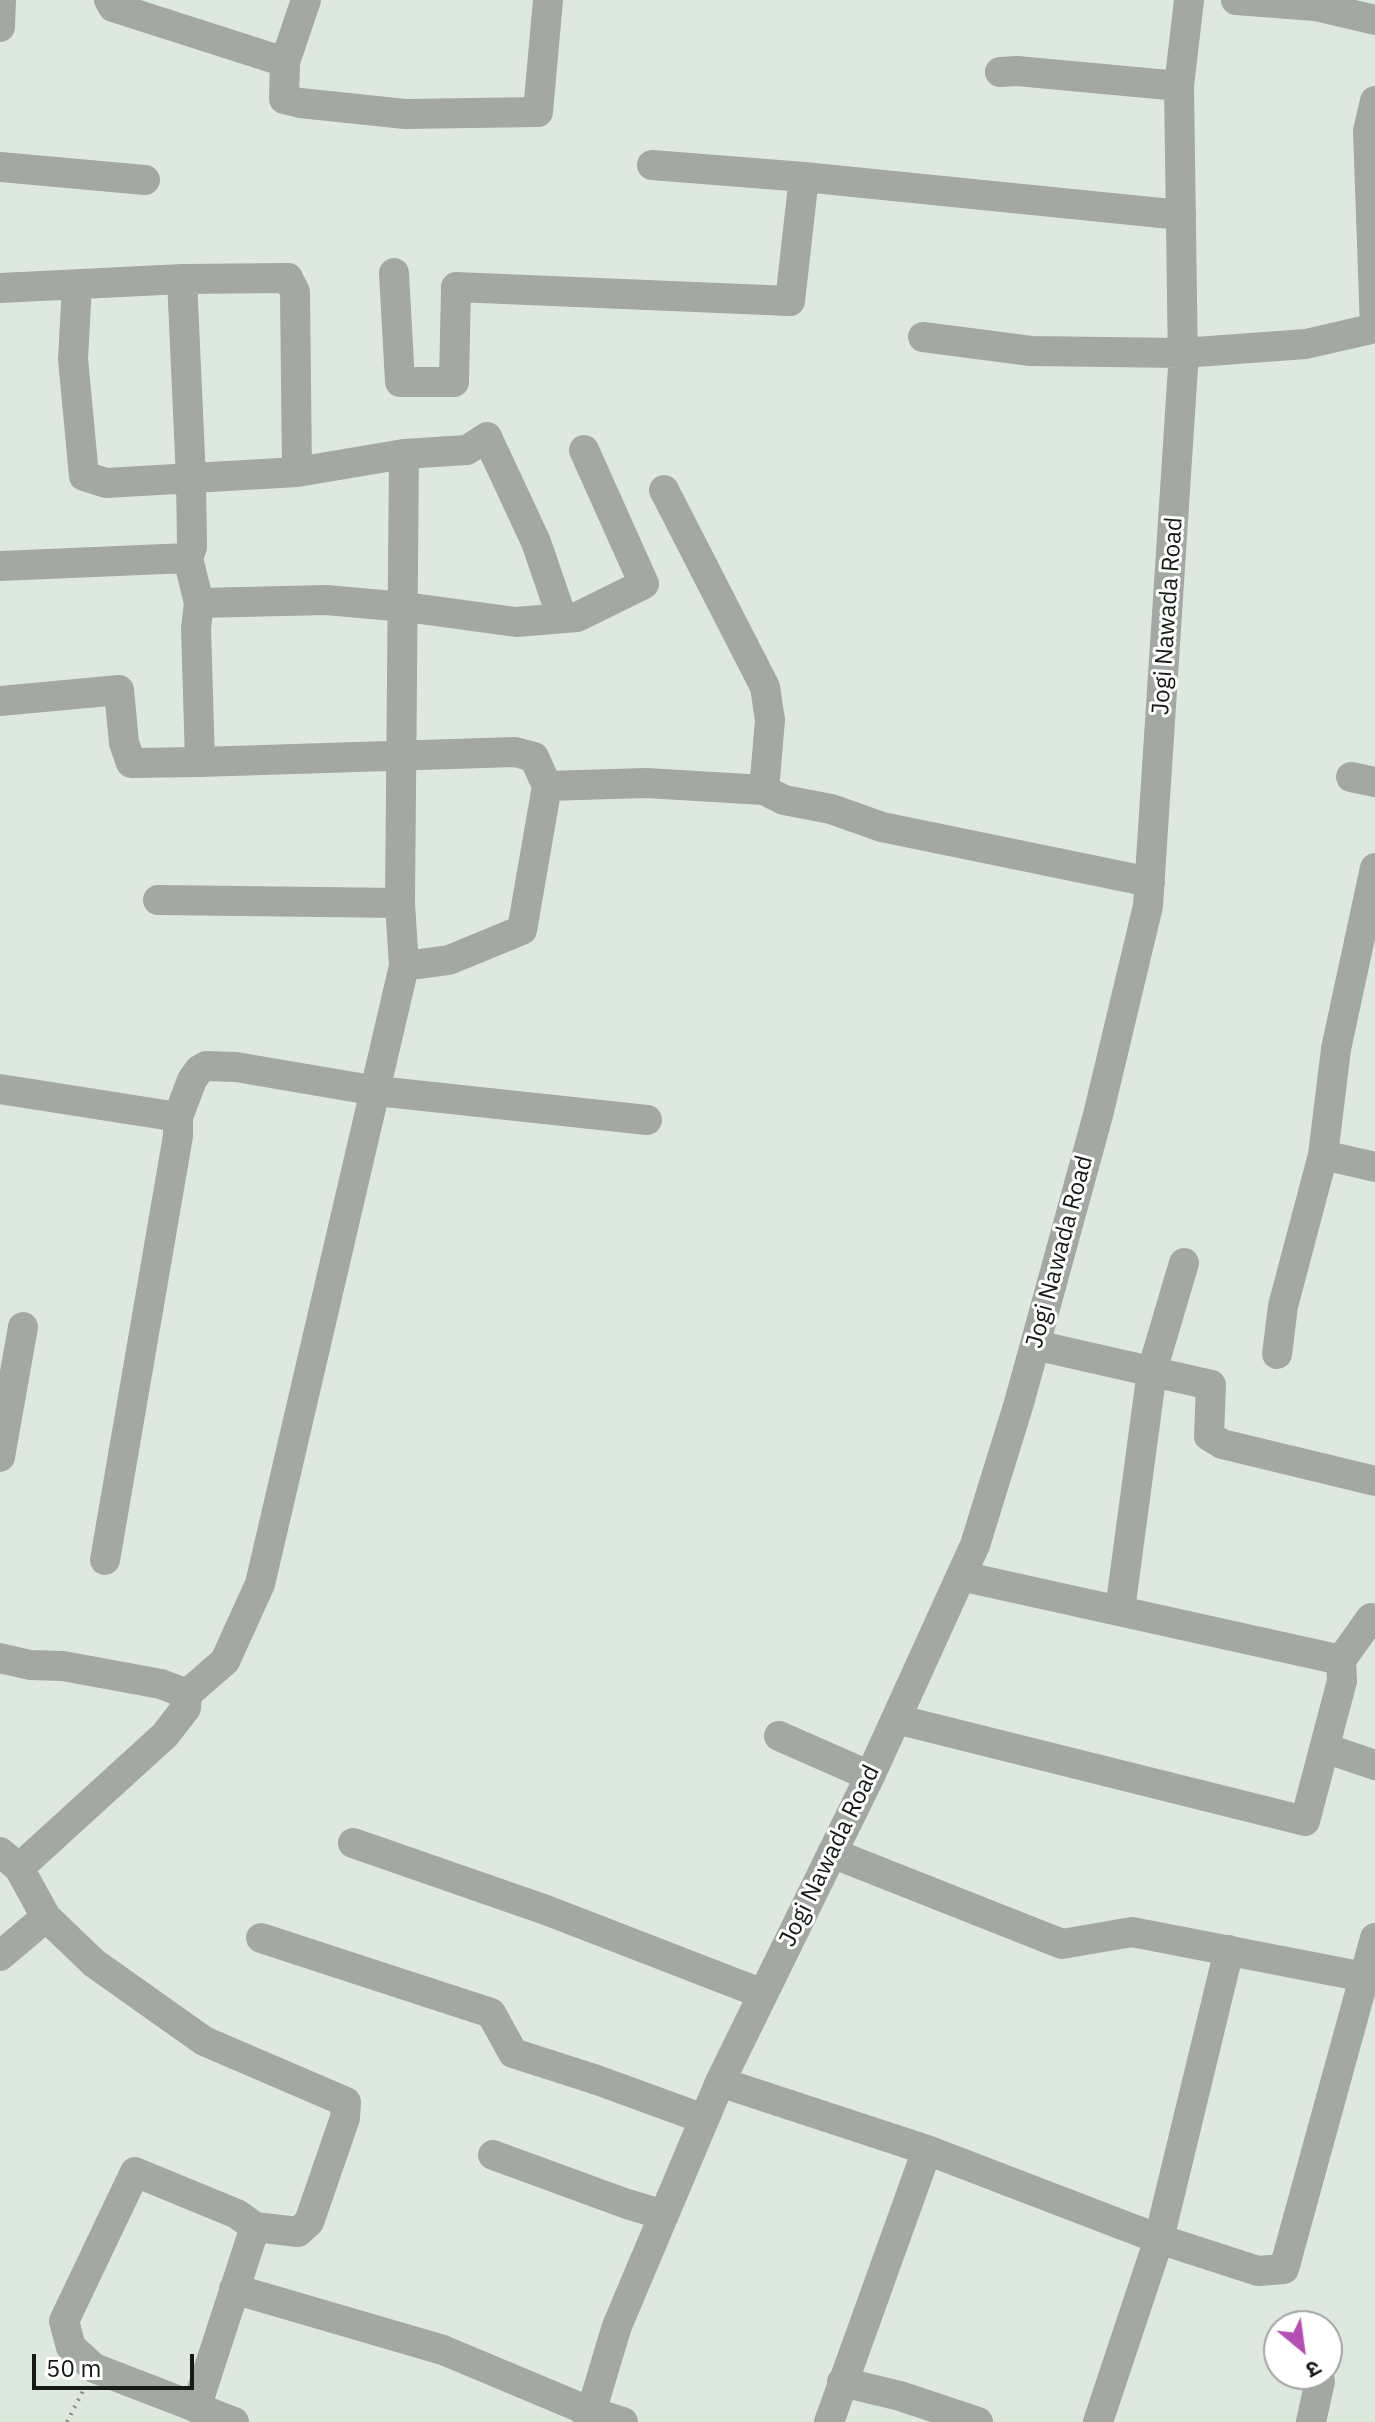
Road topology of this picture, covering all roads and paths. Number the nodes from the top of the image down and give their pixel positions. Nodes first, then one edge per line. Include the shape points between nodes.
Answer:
1 (1, 0) edge
2 (109, 0) edge
3 (306, 0) edge
4 (548, 0) edge
5 (1189, 0) edge
6 (1236, 0) edge
7 (1375, 20) edge
8 (0, 27) edge
9 (285, 62) junction
10 (1000, 72) dead end
11 (1179, 86) junction
12 (1375, 101) edge
13 (652, 165) dead end
14 (0, 167) edge
15 (804, 177) junction
16 (145, 180) dead end
17 (1181, 215) junction
18 (394, 273) dead end
19 (182, 279) junction
20 (77, 285) junction
21 (0, 288) edge
22 (1375, 328) edge
23 (923, 337) dead end
24 (1182, 353) junction
25 (584, 450) dead end
26 (404, 454) junction
27 (297, 472) junction
28 (191, 479) junction
29 (664, 490) dead end
30 (188, 558) junction
31 (0, 566) edge
32 (199, 603) junction
33 (405, 607) junction
34 (562, 618) junction
35 (0, 701) edge
36 (404, 758) junction
37 (200, 762) junction
38 (547, 786) junction
39 (764, 790) junction
40 (1375, 868) edge
41 (1150, 882) junction
42 (158, 900) dead end
43 (400, 903) junction
44 (404, 966) junction
45 (1364, 981) edge
46 (0, 1089) edge
47 (377, 1091) junction
48 (178, 1117) junction
49 (647, 1120) dead end
50 (1323, 1155) junction
51 (1375, 1167) edge
52 (1184, 1263) dead end
53 (23, 1327) dead end
54 (1035, 1345) junction
55 (1277, 1354) dead end
56 (1152, 1371) junction
57 (0, 1457) edge
58 (1375, 1481) edge
59 (105, 1560) dead end
60 (961, 1576) junction
61 (1120, 1610) junction
62 (1375, 1619) edge
63 (0, 1658) edge
64 (1341, 1660) junction
65 (187, 1694) junction
66 (896, 1719) junction
67 (779, 1736) dead end
68 (1325, 1748) junction
69 (1375, 1765) edge
70 (870, 1776) junction
71 (353, 1843) dead end
72 (832, 1853) junction
73 (9, 1860) edge
74 (46, 1917) junction
75 (261, 1938) dead end
76 (1375, 1938) edge
77 (1229, 1950) junction
78 (0, 1956) edge
79 (1370, 1978) edge
80 (763, 1994) junction
81 (720, 2082) junction
82 (704, 2119) junction
83 (927, 2150) junction
84 (493, 2155) dead end
85 (664, 2215) junction
86 (255, 2227) junction
87 (1159, 2239) junction
88 (234, 2289) junction
89 (94, 2368) junction
90 (842, 2382) junction
91 (1318, 2390) edge
92 (196, 2408) junction
93 (590, 2417) edge
94 (67, 2422) edge
95 (234, 2422) edge
96 (623, 2422) edge
97 (829, 2422) edge
98 (978, 2422) edge
99 (1098, 2422) edge
100 (1311, 2422) edge

1 - 8 street
2 - 9 street via 113,7
3 - 9 street
4 - 9 street via 538,112 405,114 300,103 284,99
5 - 11 street, Jogi Nawada Road
6 - 7 street via 1315,6
10 - 11 street
11 - 17 street, Jogi Nawada Road
12 - 22 street via 1368,131
13 - 15 street
14 - 16 street
15 - 17 street
15 - 18 street via 790,301 456,287 454,382 400,382
17 - 24 street, Jogi Nawada Road
19 - 20 street
19 - 27 street via 288,278 295,292
19 - 28 street
20 - 21 street
20 - 28 street via 73,359 84,476 106,483
22 - 24 street via 1306,344
23 - 24 street via 1031,351
24 - 41 street, Jogi Nawada Road
25 - 34 street via 644,584 577,617
26 - 27 street
26 - 33 street
26 - 34 street via 467,450 487,437 536,542
27 - 28 street
28 - 30 street
29 - 39 street via 765,687 770,720
30 - 31 street
30 - 32 street
32 - 33 street via 326,600
32 - 37 street
33 - 34 street via 516,622
33 - 36 street
35 - 37 street via 119,690 131,763
36 - 37 street
36 - 38 street via 515,752 534,757
36 - 43 street
38 - 39 street via 646,783
38 - 44 street via 522,930 449,960
39 - 41 street via 882,827
40 - 45 street
41 - 54 street, Jogi Nawada Road via 1098,1115
42 - 43 street
43 - 44 street
44 - 47 street
45 - 50 street via 1336,1049
46 - 48 street
47 - 48 street via 206,1066 192,1080
47 - 49 street
47 - 65 street via 260,1584 225,1661
48 - 59 street
50 - 51 street
50 - 55 street via 1283,1306
52 - 56 street
53 - 57 street
54 - 56 street
54 - 60 street, Jogi Nawada Road
56 - 58 street via 1211,1385 1209,1436 1222,1444
56 - 61 street
60 - 61 street
60 - 66 street, Jogi Nawada Road
61 - 64 street
62 - 64 street
63 - 65 street via 161,1684
64 - 68 street via 1342,1681
65 - 73 street via 186,1708 165,1735
66 - 68 street via 1305,1821
66 - 70 street, Jogi Nawada Road
67 - 70 street
68 - 69 street
70 - 72 street, Jogi Nawada Road
71 - 80 street
72 - 77 street via 1062,1944 1132,1932
72 - 80 street, Jogi Nawada Road
73 - 74 street
74 - 78 street
74 - 86 street via 94,1963 204,2041 346,2102 309,2222 298,2232
75 - 82 street via 491,2013 513,2053
76 - 79 street
77 - 79 street
77 - 87 street
79 - 87 street via 1284,2269 1258,2271
80 - 81 street, Jogi Nawada Road
81 - 82 street, Jogi Nawada Road
81 - 83 street
82 - 85 street, Jogi Nawada Road
83 - 87 street
83 - 90 street
84 - 85 street
85 - 93 street, Jogi Nawada Road via 617,2326
86 - 88 street
86 - 89 street via 237,2214 135,2172 64,2321 71,2347
87 - 99 street
88 - 92 street
88 - 93 street via 443,2350
89 - 92 street
89 - 94 path
90 - 97 street
90 - 98 street
91 - 100 street
92 - 95 street
93 - 96 street

